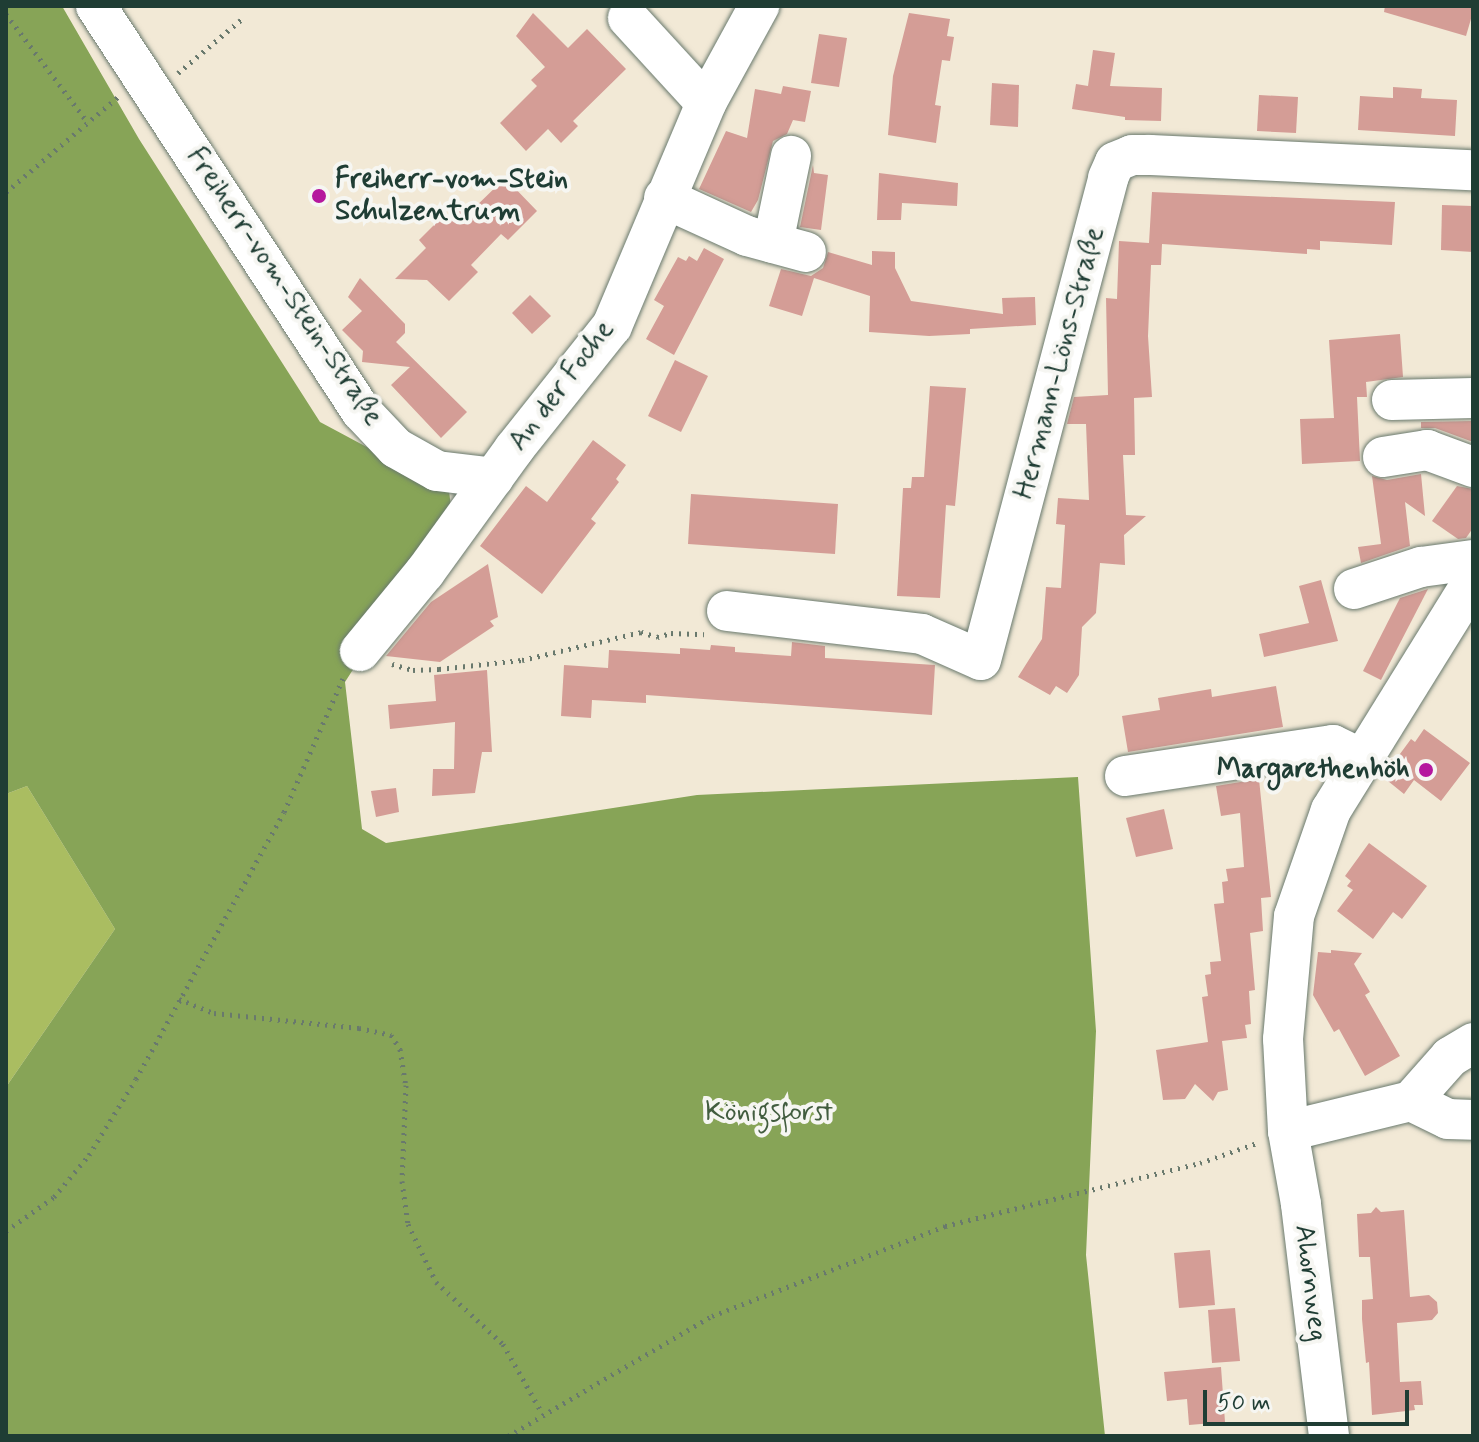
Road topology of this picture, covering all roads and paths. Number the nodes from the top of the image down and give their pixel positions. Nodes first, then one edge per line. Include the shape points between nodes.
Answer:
1 (96, 6) edge
2 (752, 9) edge
3 (6, 14) edge
4 (628, 18) dead end
5 (242, 19) dead end
6 (149, 84) junction
7 (706, 103) junction
8 (88, 123) junction
9 (791, 156) dead end
10 (1473, 170) edge
11 (6, 192) edge
12 (664, 198) junction
13 (1473, 398) edge
14 (1392, 400) dead end
15 (1383, 457) dead end
16 (1473, 467) edge
17 (494, 478) junction
18 (1473, 560) edge
19 (1473, 581) edge
20 (1354, 589) dead end
21 (727, 611) joint
22 (360, 651) junction
23 (1362, 759) junction
24 (1125, 776) dead end
25 (179, 999) junction
26 (1473, 1043) edge
27 (1411, 1101) junction
28 (1473, 1120) edge
29 (1288, 1131) junction
30 (6, 1231) edge
31 (542, 1413) junction
32 (508, 1436) edge
33 (1329, 1436) edge

1 - 6 street, Freiherr-vom-Stein-Straße
2 - 7 street, An der Foche
3 - 8 path
4 - 7 street
5 - 6 path
6 - 8 path
6 - 17 street, Freiherr-vom-Stein-Straße via 361,411 396,448 437,471
7 - 12 street, An der Foche
8 - 11 path
9 - 12 street via 789,247 747,236
10 - 21 street, Hermann-Löns-Straße via 1150,155 1115,162 981,660 922,634
12 - 17 street, An der Foche via 612,326
13 - 14 street
15 - 16 street via 1427,450
17 - 22 street, An der Foche
18 - 20 street via 1421,567
19 - 23 street, Ahornweg
21 - 22 path via 715,635 657,637 641,632 500,663 413,670
22 - 25 path via 342,679 284,812
23 - 24 street via 1333,745
23 - 29 street, Ahornweg via 1331,810 1294,916 1283,1039
25 - 30 path via 89,1155 54,1197
25 - 31 path via 214,1013 391,1035 400,1049 406,1085 402,1143 408,1224 436,1282 503,1344
26 - 27 street via 1450,1057
27 - 28 street via 1448,1119
27 - 29 street
29 - 31 path via 1200,1163 945,1226 727,1310
29 - 33 street, Ahornweg
31 - 32 path

